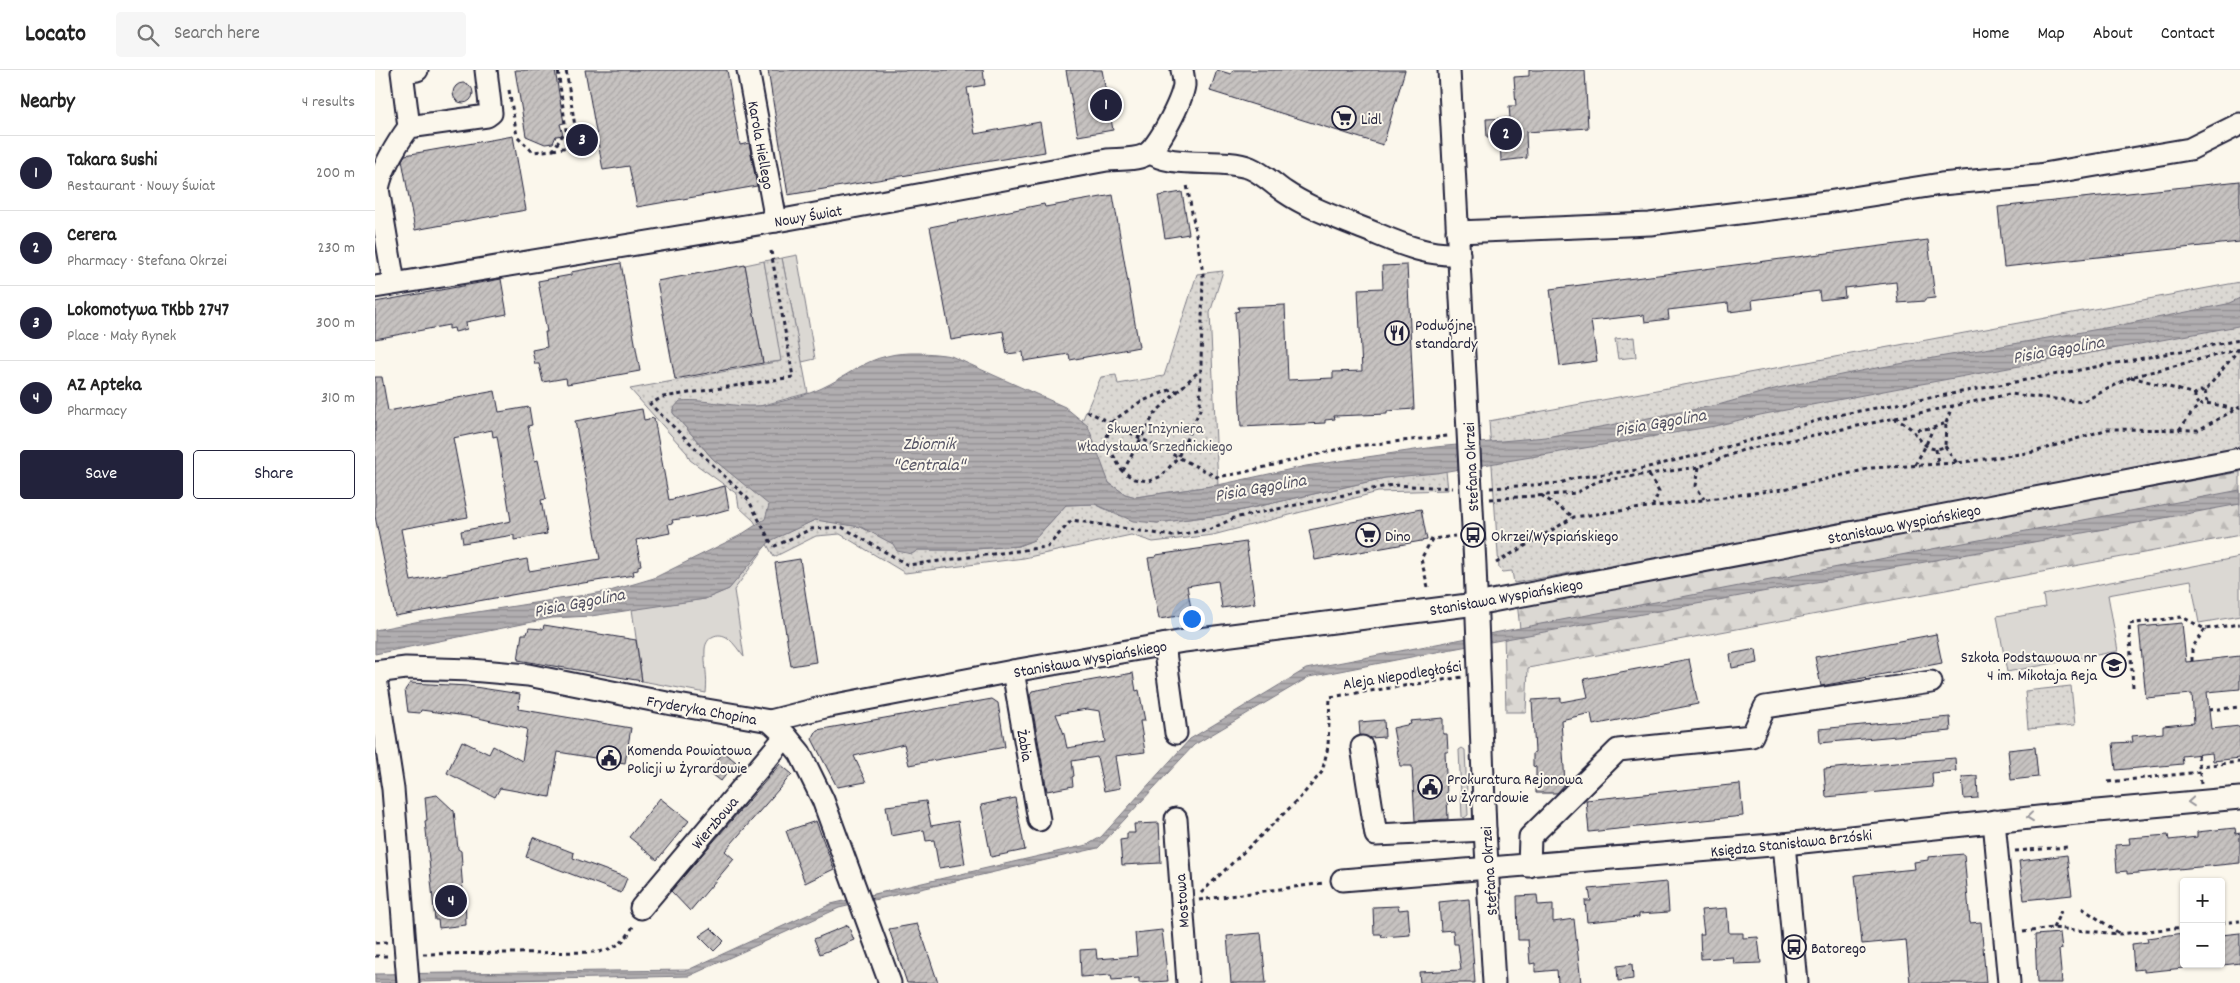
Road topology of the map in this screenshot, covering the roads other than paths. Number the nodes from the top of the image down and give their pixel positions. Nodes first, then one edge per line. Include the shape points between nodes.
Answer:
1 (417, 70) edge
2 (486, 70) edge
3 (748, 70) edge
4 (1182, 70) edge
5 (1449, 70) edge
6 (2240, 124) edge
7 (409, 128) junction
8 (1150, 152) junction
9 (776, 221) junction
10 (1457, 232) junction
11 (1459, 254) junction
12 (385, 285) edge
13 (2240, 459) edge
14 (1476, 613) junction
15 (1164, 645) junction
16 (1013, 671) junction
17 (375, 672) edge
18 (1931, 682) dead end
19 (770, 721) junction
20 (1176, 733) dead end
21 (786, 736) junction
22 (1362, 747) dead end
23 (382, 758) edge
24 (2240, 798) edge
25 (1039, 820) dead end
26 (1176, 820) dead end
27 (1994, 821) junction
28 (1485, 830) junction
29 (1785, 844) junction
30 (1529, 866) junction
31 (1489, 869) junction
32 (1342, 880) road end
33 (641, 908) road end
34 (408, 983) edge
35 (890, 983) edge
36 (1188, 983) edge
37 (1494, 983) edge
38 (1797, 983) edge
39 (2009, 983) edge

1 - 7 street via 402,72
2 - 7 street via 492,110 489,115
3 - 9 street, Karola Hiellego
4 - 8 street via 1182,93
5 - 10 street, Stefana Okrzei
6 - 10 street via 2190,149 2038,176 1941,184 1650,224
7 - 12 street via 387,164 378,189
8 - 9 street, Nowy Świat via 1140,157 1107,160
8 - 11 street via 1160,158 1222,162 1249,168 1319,210 1401,245 1441,255
9 - 12 street, Nowy Świat
10 - 11 street, Stefana Okrzei
11 - 14 street, Stefana Okrzei via 1458,436 1470,476
13 - 14 street, Stanisława Wyspiańskiego
14 - 15 street, Stanisława Wyspiańskiego
14 - 28 street, Stefana Okrzei
15 - 16 street, Stanisława Wyspiańskiego
15 - 20 street
16 - 19 street, Stanisława Wyspiańskiego via 825,707
16 - 25 street, Żabia
17 - 19 street, Fryderyka Chopina via 406,668 528,675
17 - 23 street
18 - 30 street via 1765,707 1753,736 1618,750 1530,837
19 - 21 street, Fryderyka Chopina
21 - 33 street, Wierzbowa
21 - 35 street, Fryderyka Chopina via 800,753 823,800
22 - 28 street via 1376,835
23 - 34 street
24 -> 27 street, Księdza Stanisława Brzóski
26 - 36 street, Mostowa
27 - 29 street, Księdza Stanisława Brzóski
27 - 39 street
28 - 31 street, Stefana Okrzei
29 - 30 street, Księdza Stanisława Brzóski
29 - 38 street
30 - 31 street, Księdza Stanisława Brzóski
31 - 32 street, Księdza Stanisława Brzóski
31 - 37 street, Stefana Okrzei

